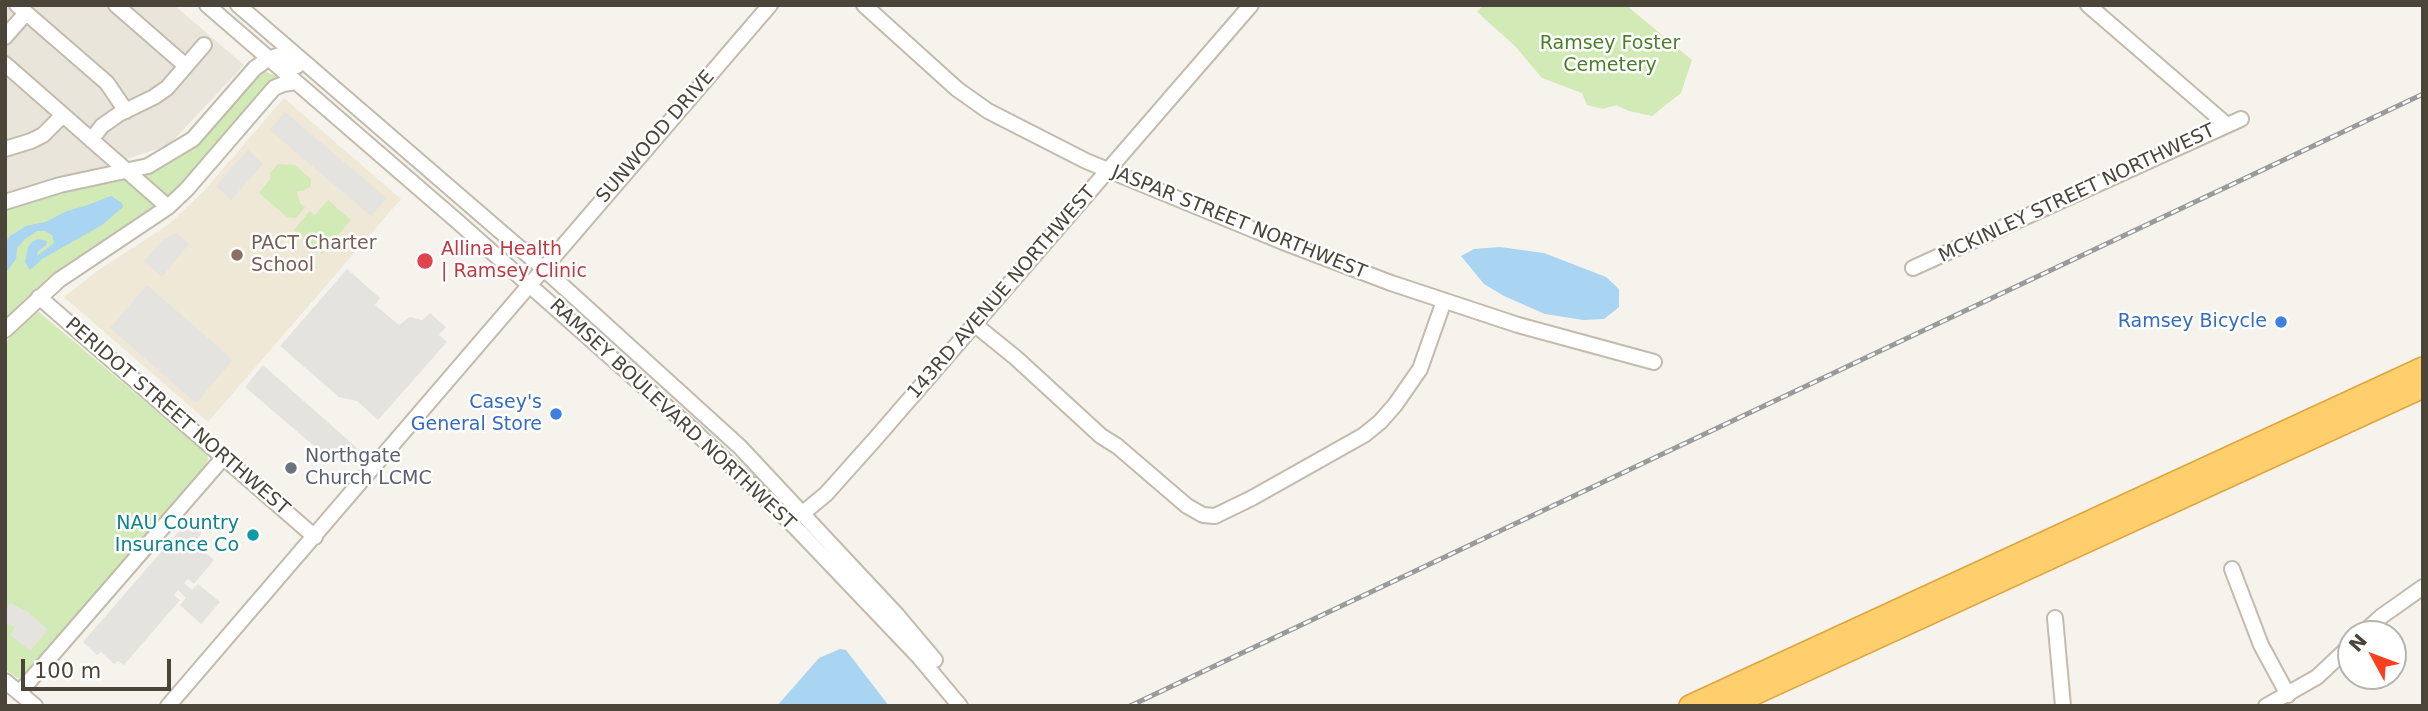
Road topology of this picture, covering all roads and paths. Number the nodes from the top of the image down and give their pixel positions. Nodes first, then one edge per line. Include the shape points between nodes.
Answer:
1 (116, 5) edge
2 (207, 5) edge
3 (238, 5) edge
4 (770, 5) edge
5 (864, 5) edge
6 (1251, 5) edge
7 (2088, 5) edge
8 (21, 9) edge
9 (5, 37) edge
10 (204, 45) dead end
11 (268, 59) junction
12 (5, 64) edge
13 (186, 66) junction
14 (296, 82) junction
15 (126, 111) junction
16 (63, 116) junction
17 (2241, 119) dead end
18 (2227, 125) junction
19 (91, 140) junction
20 (5, 149) edge
21 (410, 154) junction
22 (1109, 170) junction
23 (126, 171) junction
24 (5, 202) edge
25 (168, 207) junction
26 (1913, 268) dead end
27 (544, 269) junction
28 (530, 284) junction
29 (39, 297) junction
30 (1444, 301) junction
31 (974, 324) junction
32 (5, 330) edge
33 (1654, 362) dead end
34 (2423, 368) edge
35 (2423, 387) edge
36 (223, 458) junction
37 (803, 513) junction
38 (315, 537) junction
39 (2232, 569) dead end
40 (2423, 587) edge
41 (2055, 618) dead end
42 (2378, 620) edge
43 (2337, 658) edge
44 (5, 681) edge
45 (19, 693) junction
46 (2288, 695) junction
47 (35, 706) edge
48 (168, 706) edge
49 (960, 706) edge
50 (970, 706) edge
51 (1690, 706) edge
52 (1728, 706) edge
53 (2063, 706) edge
54 (2266, 706) edge

1 - 13 street
2 - 11 street, RAMSEY BOULEVARD NORTHWEST
3 - 21 street, RAMSEY BOULEVARD NORTHWEST
4 - 27 street, SUNWOOD DRIVE
5 - 22 street, JASPAR STREET NORTHWEST via 988,111
6 - 22 street, 143RD AVENUE NORTHWEST
7 - 18 street
8 - 9 street
8 - 15 street via 107,83
10 - 13 street
11 - 14 street, RAMSEY BOULEVARD NORTHWEST
11 - 21 street via 280,55 288,59 393,150
11 - 23 street via 193,139 148,166
12 - 16 street
13 - 15 street via 167,88
14 - 25 street via 274,88
14 - 28 street, RAMSEY BOULEVARD NORTHWEST
15 - 19 street
16 - 19 street
16 - 20 street via 43,135
17 - 18 street, MCKINLEY STREET NORTHWEST
18 - 26 street, MCKINLEY STREET NORTHWEST
19 - 23 street
21 - 27 street, RAMSEY BOULEVARD NORTHWEST
22 - 30 street, JASPAR STREET NORTHWEST via 1283,242
22 - 31 street, 143RD AVENUE NORTHWEST
23 - 24 street
23 - 25 street
25 - 29 street via 81,263
27 - 28 street, SUNWOOD DRIVE
27 - 37 street, RAMSEY BOULEVARD NORTHWEST via 740,447
28 - 38 street, SUNWOOD DRIVE
28 - 49 street, RAMSEY BOULEVARD NORTHWEST via 758,490 919,657
29 - 32 street
29 - 36 street, PERIDOT STREET NORTHWEST
30 - 31 street via 1420,369 1380,422 1222,514 1203,515 1101,436
30 - 33 street, JASPAR STREET NORTHWEST
31 - 37 street, 143RD AVENUE NORTHWEST via 826,494
34 - 51 highway
35 - 52 highway
36 - 38 street, PERIDOT STREET NORTHWEST
36 - 45 street
37 - 50 street, RAMSEY BOULEVARD NORTHWEST via 897,615
38 - 48 street, SUNWOOD DRIVE
39 - 46 street via 2261,645
40 - 42 street
41 - 53 street
43 - 46 street
44 - 45 street
45 - 47 street
46 - 54 street

